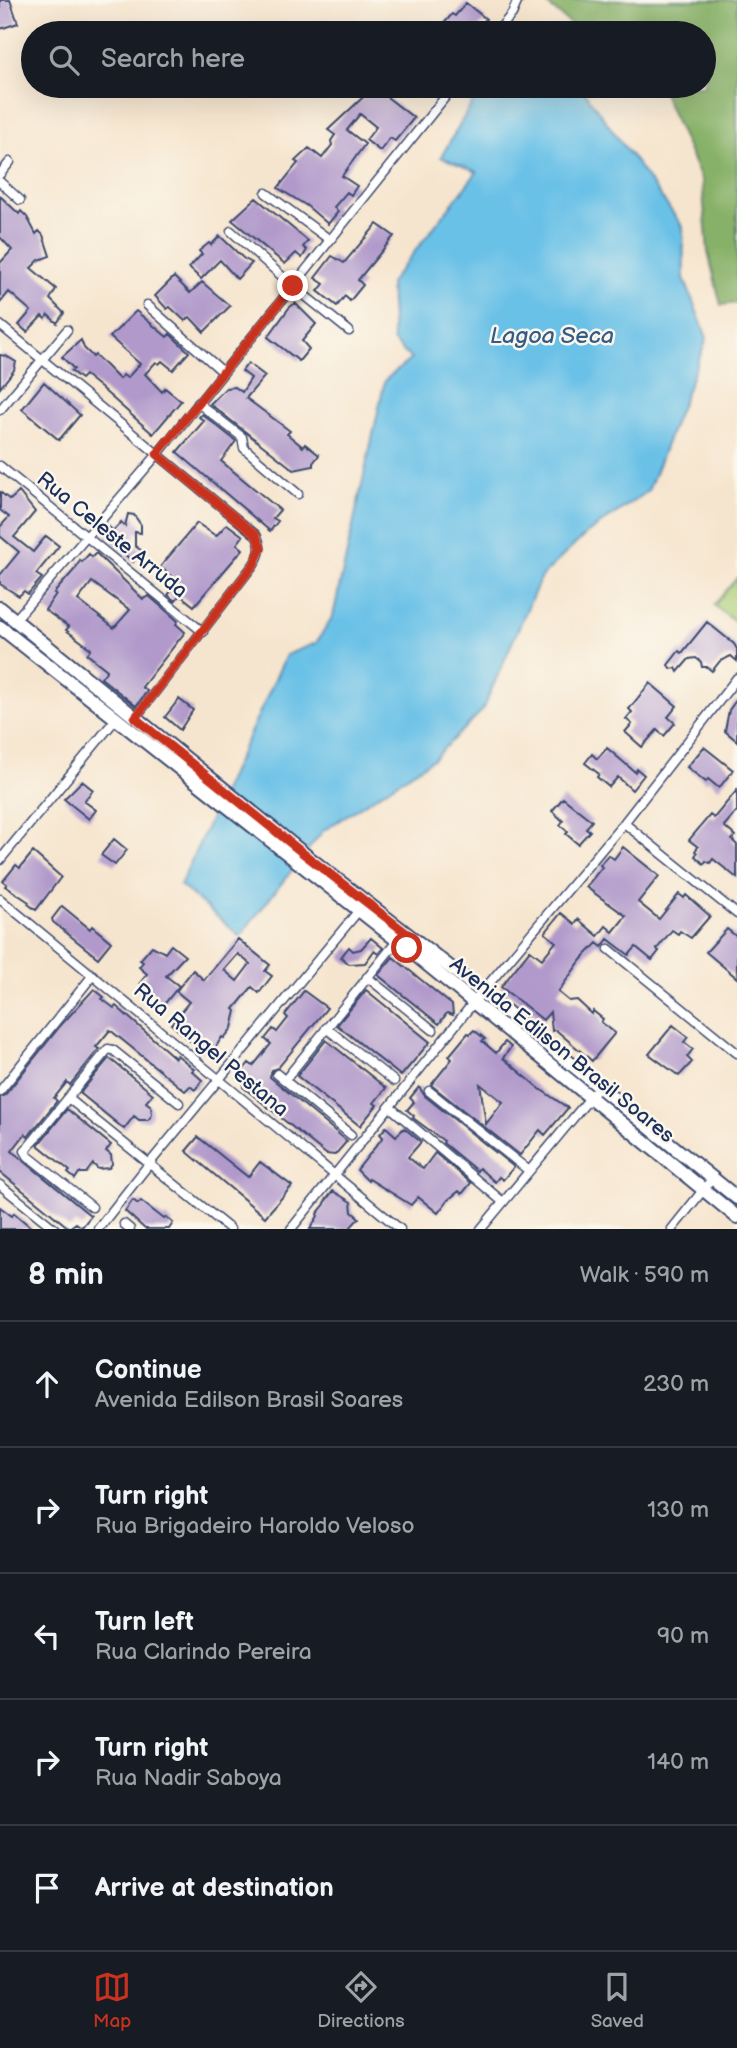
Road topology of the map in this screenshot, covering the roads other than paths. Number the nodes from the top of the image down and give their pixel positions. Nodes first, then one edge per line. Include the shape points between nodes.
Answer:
1 (518, 0) edge
2 (506, 21) edge
3 (444, 98) edge
4 (10, 162) dead end
5 (0, 174) edge
6 (0, 182) edge
7 (267, 193) dead end
8 (20, 200) dead end
9 (231, 231) dead end
10 (330, 240) junction
11 (293, 286) junction
12 (147, 305) dead end
13 (0, 325) edge
14 (67, 330) dead end
15 (349, 331) dead end
16 (42, 360) junction
17 (223, 372) junction
18 (198, 403) junction
19 (0, 410) edge
20 (157, 454) junction
21 (0, 466) edge
22 (298, 494) dead end
23 (88, 538) junction
24 (9, 615) edge
25 (0, 627) edge
26 (203, 632) junction
27 (737, 678) edge
28 (135, 718) junction
29 (115, 720) junction
30 (221, 795) junction
31 (624, 823) junction
32 (0, 860) edge
33 (0, 898) edge
34 (362, 906) junction
35 (737, 914) edge
36 (406, 943) junction
37 (609, 950) dead end
38 (93, 975) junction
39 (367, 977) junction
40 (482, 992) junction
41 (474, 1003) junction
42 (326, 1028) junction
43 (433, 1030) dead end
44 (737, 1053) edge
45 (277, 1074) dead end
46 (219, 1079) junction
47 (285, 1080) junction
48 (394, 1081) dead end
49 (599, 1087) junction
50 (0, 1091) edge
51 (429, 1091) dead end
52 (68, 1098) junction
53 (590, 1098) junction
54 (179, 1103) dead end
55 (390, 1107) junction
56 (351, 1135) dead end
57 (660, 1136) junction
58 (651, 1147) junction
59 (149, 1164) junction
60 (528, 1170) junction
61 (335, 1176) junction
62 (712, 1179) junction
63 (0, 1185) edge
64 (703, 1190) junction
65 (737, 1198) edge
66 (503, 1202) junction
67 (92, 1207) dead end
68 (737, 1217) edge
69 (55, 1229) edge
70 (98, 1229) edge
71 (230, 1229) edge
72 (291, 1229) edge
73 (400, 1229) edge
74 (481, 1229) edge
75 (672, 1229) edge

1 - 2 street
3 - 10 street
4 - 5 street
6 - 8 street
7 - 10 street
9 - 11 street
10 - 11 street
11 - 15 street
11 - 17 street
12 - 17 street
13 - 16 street
14 - 16 street
16 - 19 street
16 - 20 street
17 - 18 street
18 - 20 street
18 - 22 street via 242,437 244,448
20 - 23 street
20 - 26 street via 256,535 261,548
21 - 23 street, Rua Celeste Arruda
23 - 24 street
23 - 26 street, Rua Celeste Arruda
24 - 25 street
24 - 28 main road, Avenida Edilson Brasil Soares
25 - 29 main road, Avenida Edilson Brasil Soares
26 - 28 street
27 - 31 street
28 - 30 main road, Avenida Edilson Brasil Soares
29 - 30 main road, Avenida Edilson Brasil Soares
29 - 32 street
30 - 34 main road, Avenida Edilson Brasil Soares
31 - 35 street
31 - 40 street
33 - 38 street, Rua Rangel Pestana
34 - 36 main road, Avenida Edilson Brasil Soares
34 - 46 street
36 - 39 street
36 - 40 main road, Avenida Edilson Brasil Soares
36 - 41 main road, Avenida Edilson Brasil Soares
37 - 44 street
38 - 46 street, Rua Rangel Pestana
38 - 50 street
39 - 42 street
39 - 43 street
40 - 41 street
40 - 49 main road, Avenida Edilson Brasil Soares
41 - 53 main road, Avenida Edilson Brasil Soares
41 - 55 street
42 - 47 street
42 - 48 street
45 - 47 street
46 - 59 street
46 - 61 street, Rua Rangel Pestana
47 - 56 street
49 - 53 street
49 - 57 main road, Avenida Edilson Brasil Soares
51 - 60 street
52 - 54 street via 108,1049
52 - 59 street
52 - 67 street via 25,1153
53 - 58 main road, Avenida Edilson Brasil Soares
53 - 60 street
55 - 61 street
55 - 66 street
57 - 58 main road
57 - 62 main road, Avenida Edilson Brasil Soares
58 - 64 main road, Avenida Edilson Brasil Soares
59 - 70 street
59 - 71 street
60 - 66 street
61 - 72 street
61 - 73 street, Rua Rangel Pestana
62 - 64 street
62 - 65 main road, Avenida Edilson Brasil Soares
63 - 69 street
64 - 68 main road, Avenida Edilson Brasil Soares
64 - 75 street
66 - 74 street

